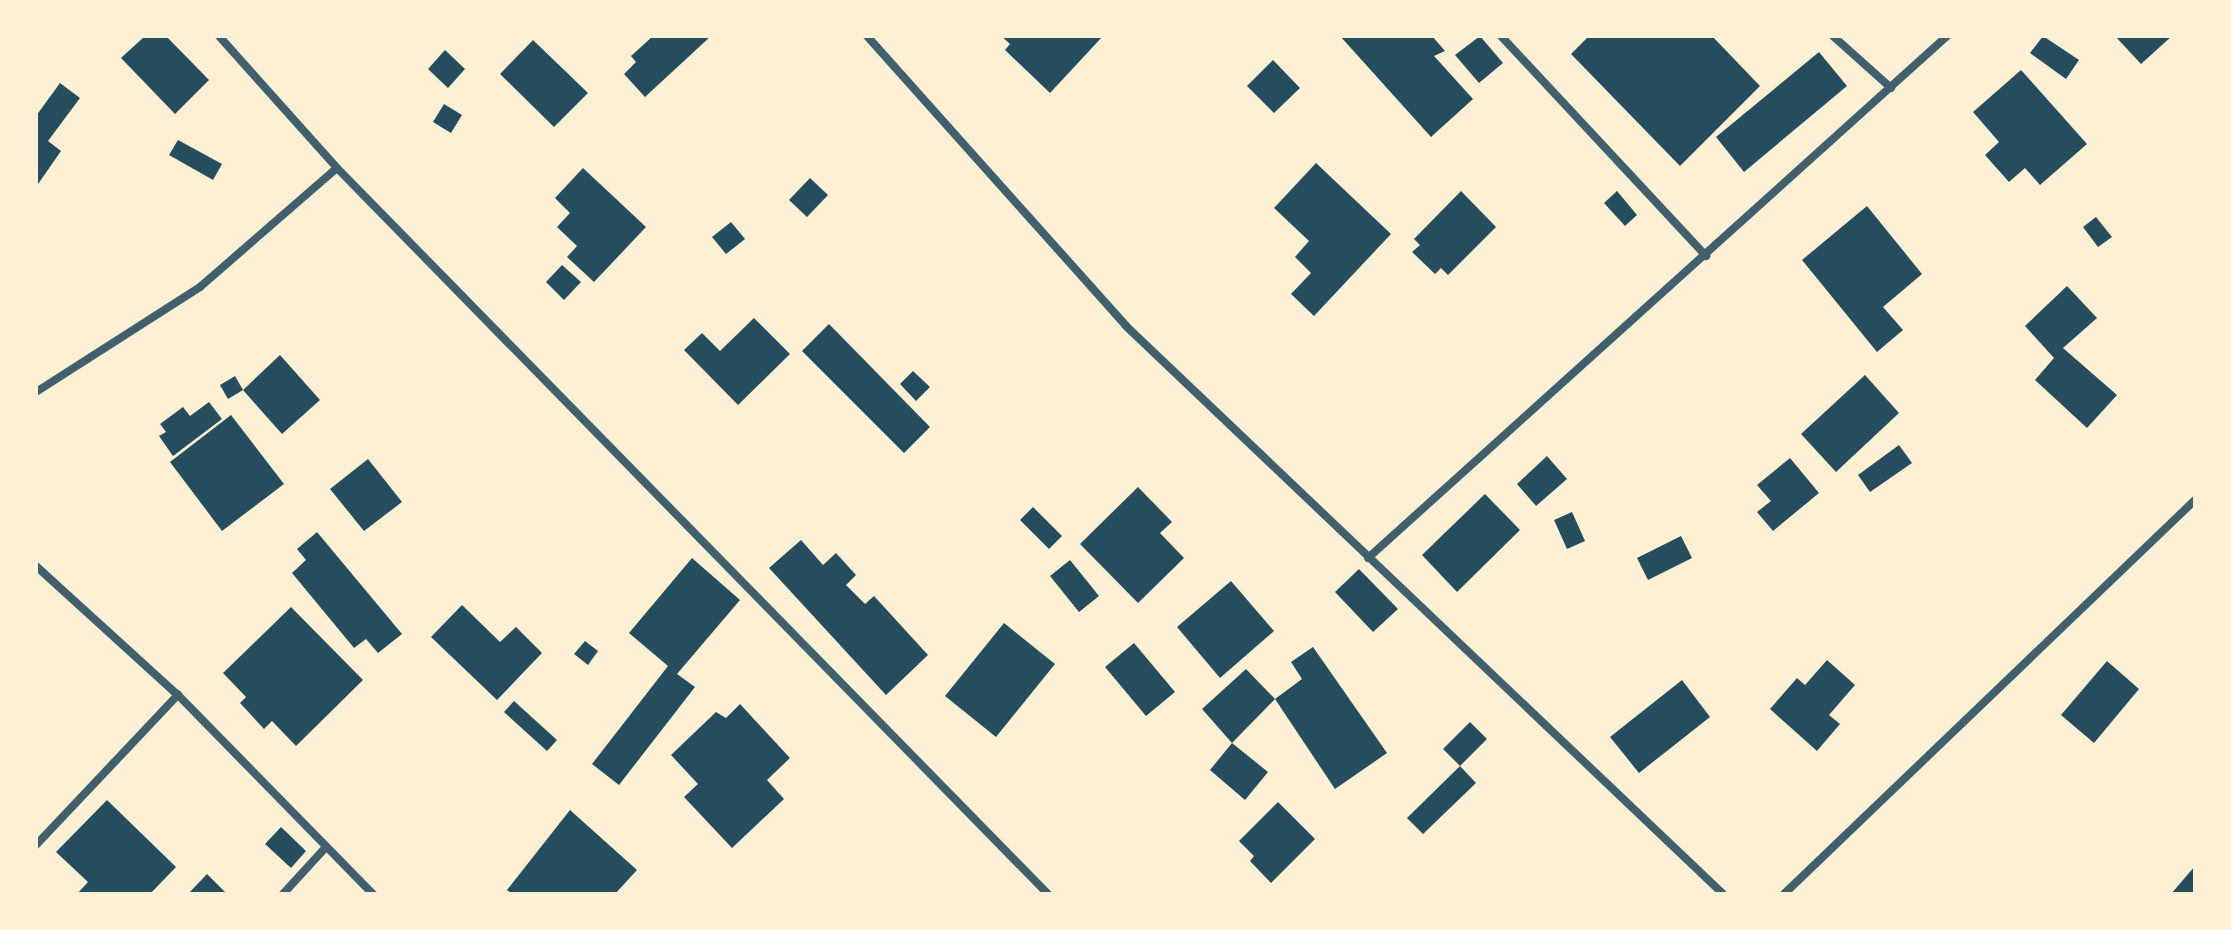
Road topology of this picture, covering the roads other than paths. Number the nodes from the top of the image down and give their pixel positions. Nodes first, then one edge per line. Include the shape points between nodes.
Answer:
1 (219, 36) edge
2 (867, 36) edge
3 (1501, 36) edge
4 (1833, 36) edge
5 (1947, 36) edge
6 (1891, 88) junction
7 (337, 168) junction
8 (1706, 256) junction
9 (36, 392) edge
10 (2195, 500) edge
11 (1368, 558) junction
12 (36, 566) edge
13 (178, 695) junction
14 (36, 845) edge
15 (326, 847) junction
16 (283, 894) edge
17 (373, 894) edge
18 (1048, 894) edge
19 (1723, 894) edge
20 (1784, 894) edge

1 - 7 street
2 - 11 street via 1126,326
3 - 8 street
4 - 6 street
5 - 6 street
6 - 8 street
7 - 9 street via 200,287
7 - 18 street
8 - 11 street
10 - 20 street
11 - 19 street
12 - 13 street
13 - 14 street
13 - 15 street
15 - 16 street
15 - 17 street

